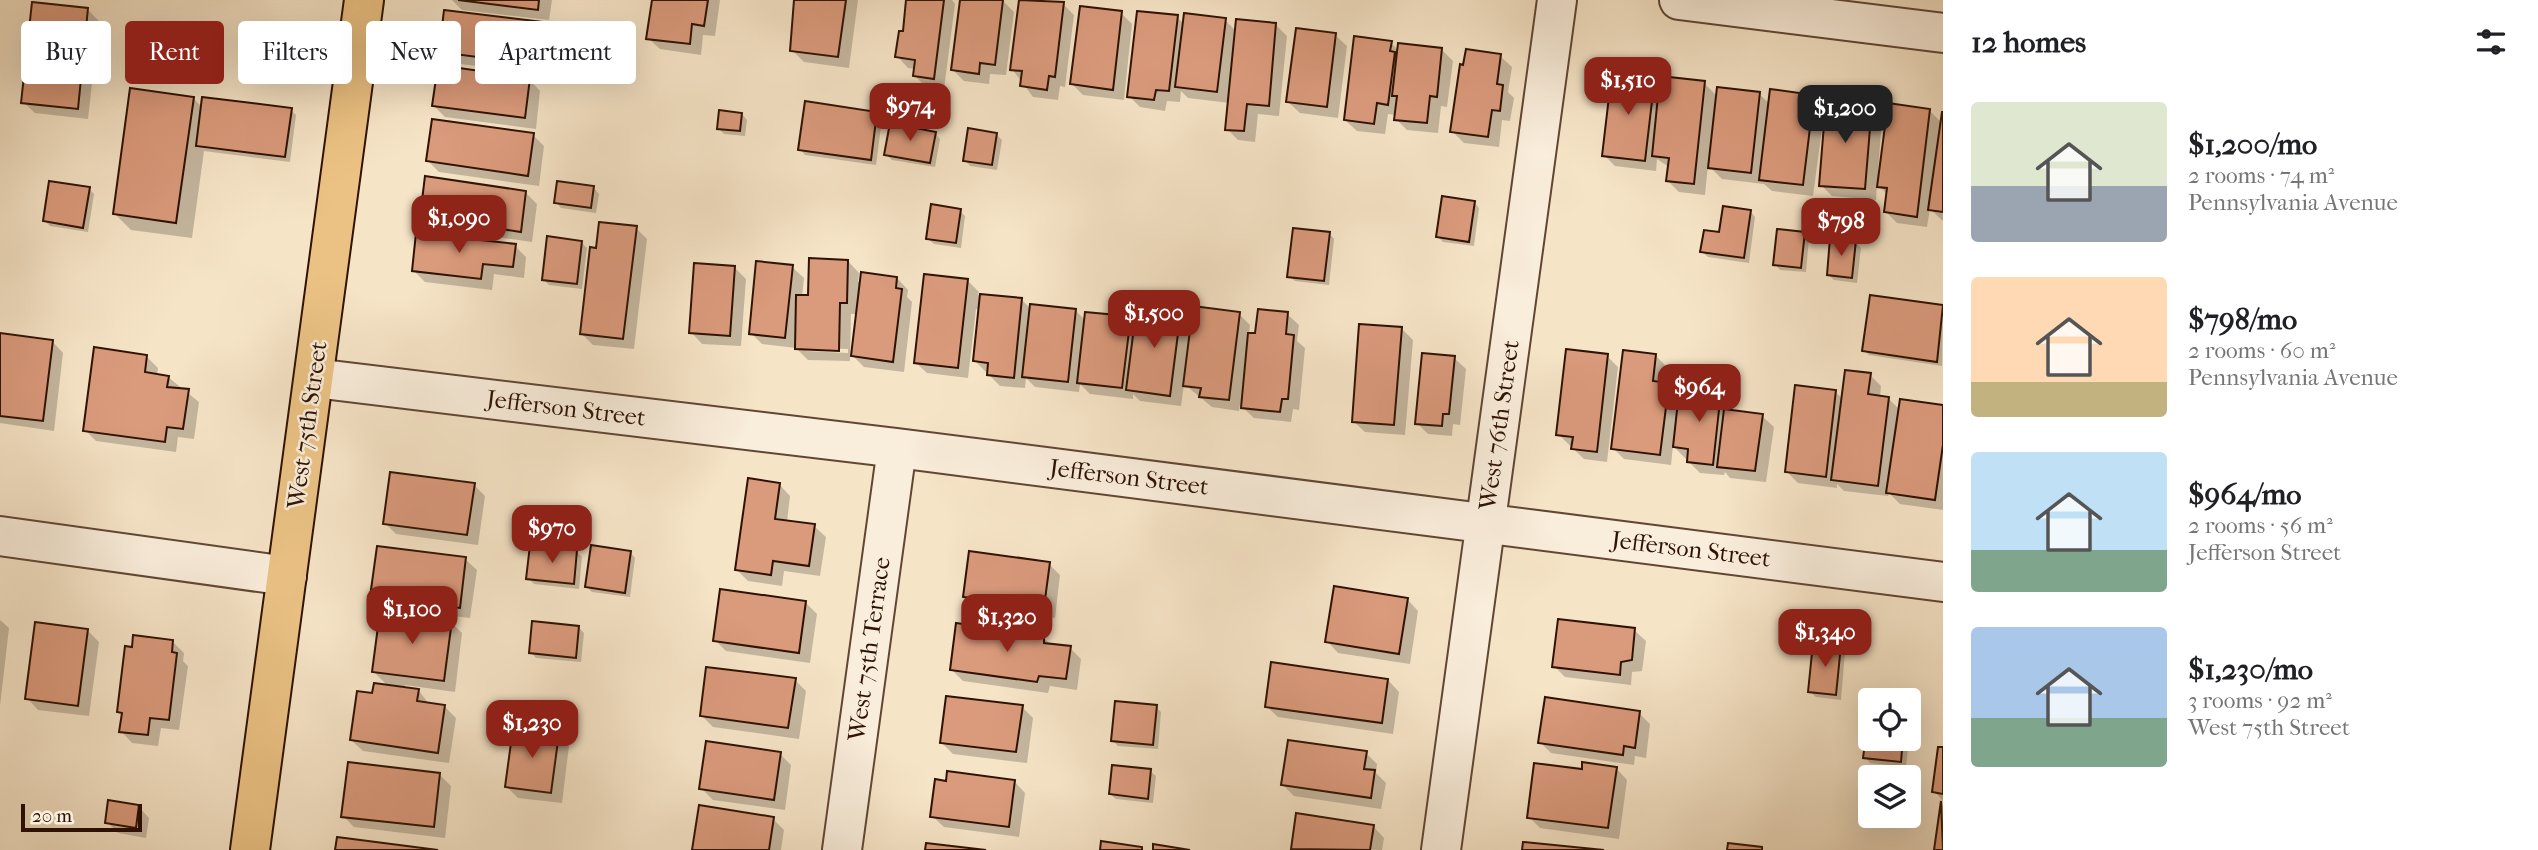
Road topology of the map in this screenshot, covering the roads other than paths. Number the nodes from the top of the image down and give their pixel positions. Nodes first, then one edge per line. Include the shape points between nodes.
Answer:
1 (364, 0) edge
2 (1557, 0) edge
3 (1679, 0) edge
4 (1943, 33) edge
5 (314, 378) junction
6 (897, 448) junction
7 (1486, 522) junction
8 (0, 536) edge
9 (287, 576) junction
10 (1943, 582) edge
11 (250, 850) edge
12 (842, 850) edge
13 (1441, 850) edge

1 - 5 main road, West 75th Street
2 - 7 street, West 76th Street
3 - 4 street
5 - 6 street, Jefferson Street
5 - 9 main road, West 75th Street
6 - 7 street, Jefferson Street
6 - 12 street, West 75th Terrace
7 - 10 street, Jefferson Street
7 - 13 street, West 76th Street
8 - 9 street
9 - 11 main road, West 75th Street

